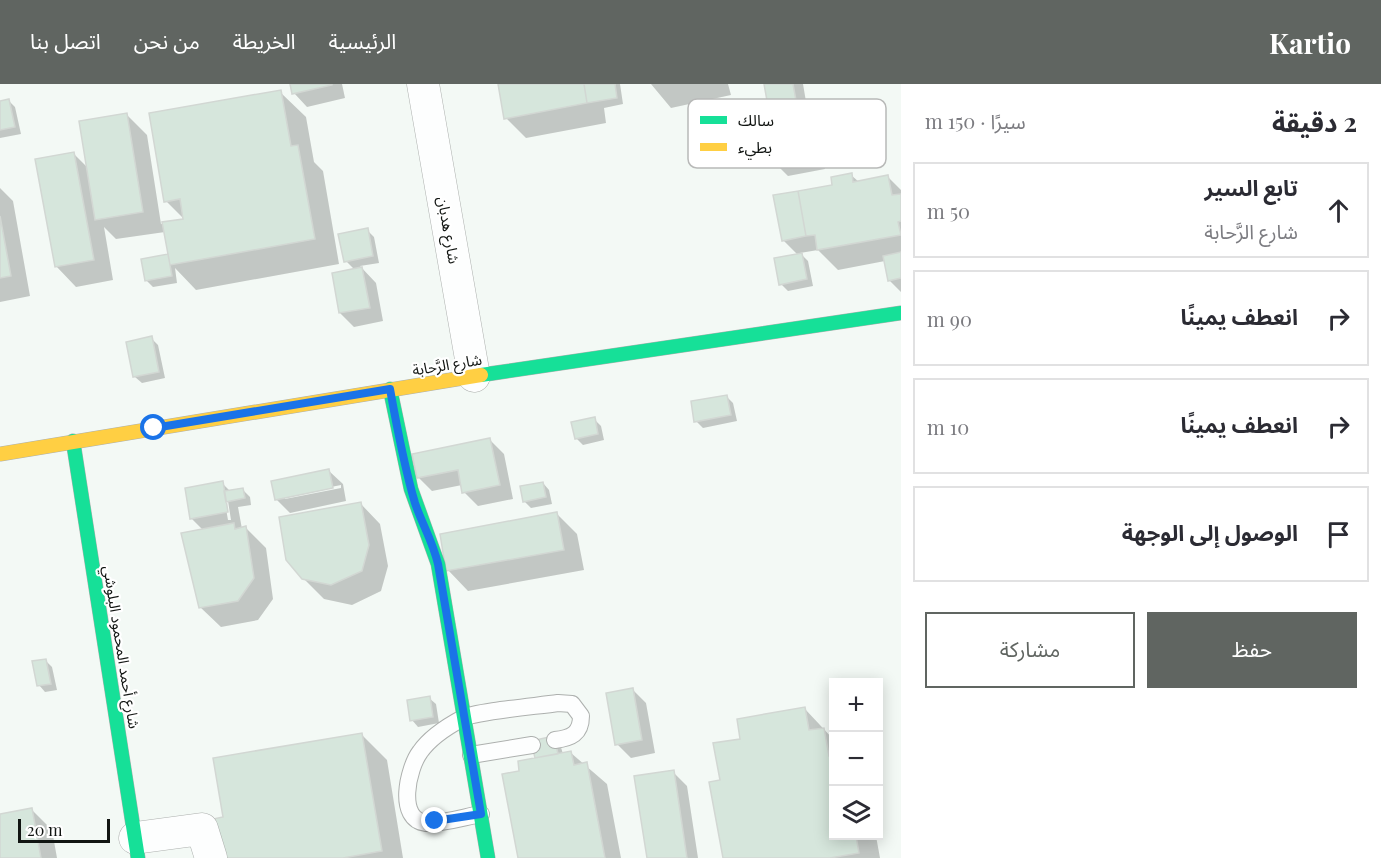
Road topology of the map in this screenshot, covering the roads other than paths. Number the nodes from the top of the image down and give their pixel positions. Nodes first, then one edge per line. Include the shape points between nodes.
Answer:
1 (423, 84) edge
2 (901, 313) edge
3 (474, 376) junction
4 (390, 389) junction
5 (73, 441) junction
6 (0, 454) edge
7 (464, 717) junction
8 (555, 740) dead end
9 (532, 744) dead end
10 (471, 755) junction
11 (481, 814) junction
12 (137, 848) edge
13 (211, 858) edge
14 (488, 858) edge

1 - 3 street, شارع هدبان
2 - 3 street, شارع الرَّحابة
3 - 4 street, شارع الرَّحابة
4 - 5 street, شارع الرَّحابة
4 - 7 street via 414,497 436,553
5 - 6 street, شارع الرَّحابة
5 - 12 street, شارع أحمد المحمود البلوشي
7 - 8 lane via 572,704 581,716 578,731
7 - 10 street
7 - 11 lane via 434,738 416,757 407,781 408,802 410,812 426,823
9 - 10 lane
10 - 11 street
11 - 14 street
12 - 13 street via 202,829

